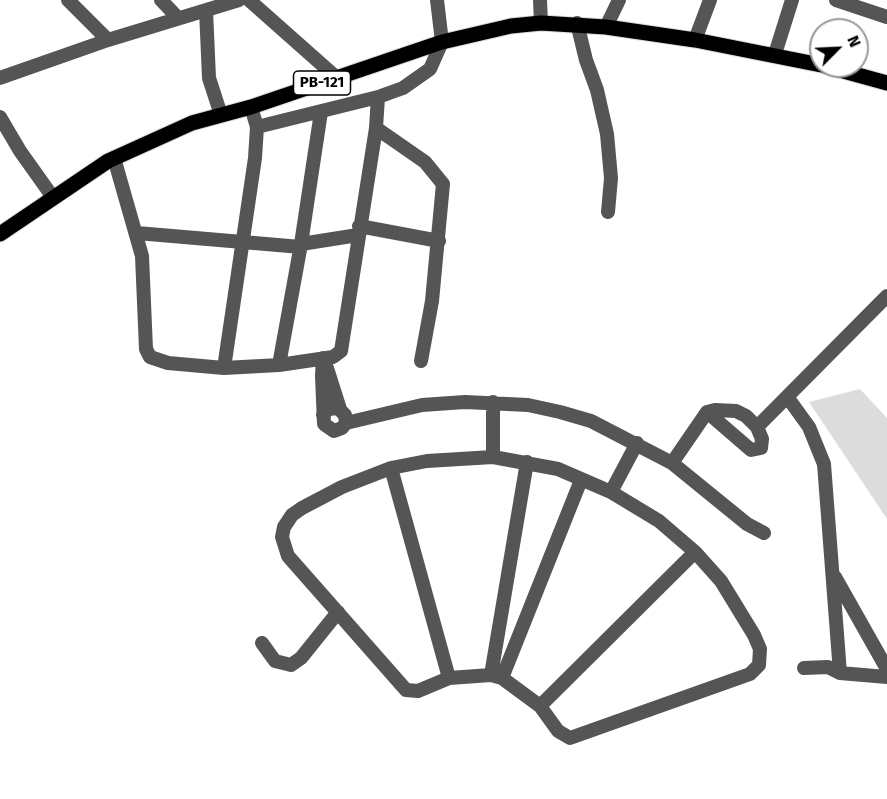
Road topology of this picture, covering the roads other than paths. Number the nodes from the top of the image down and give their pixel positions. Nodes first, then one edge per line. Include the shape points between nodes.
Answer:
1 (68, 0) edge
2 (160, 0) edge
3 (239, 0) edge
4 (249, 0) edge
5 (436, 0) edge
6 (540, 0) edge
7 (620, 0) edge
8 (710, 0) edge
9 (792, 0) edge
10 (836, 0) edge
11 (862, 4) edge
12 (206, 10) junction
13 (887, 17) edge
14 (178, 18) junction
15 (541, 23) junction
16 (577, 23) junction
17 (606, 27) junction
18 (108, 40) junction
19 (695, 40) junction
20 (442, 42) junction
21 (775, 54) junction
22 (809, 62) edge
23 (0, 78) edge
24 (337, 78) junction
25 (869, 78) edge
26 (887, 82) edge
27 (378, 97) junction
28 (251, 107) junction
29 (321, 112) junction
30 (221, 115) junction
31 (0, 117) edge
32 (257, 127) junction
33 (376, 128) junction
34 (111, 159) junction
35 (56, 194) junction
36 (608, 212) dead end
37 (358, 230) junction
38 (137, 233) junction
39 (0, 234) edge
40 (439, 241) junction
41 (242, 243) junction
42 (301, 245) junction
43 (887, 296) edge
44 (323, 358) junction
45 (421, 361) dead end
46 (279, 365) junction
47 (224, 368) junction
48 (788, 398) junction
49 (493, 402) junction
50 (340, 409) junction
51 (706, 412) junction
52 (323, 415) junction
53 (346, 423) junction
54 (757, 427) junction
55 (636, 443) junction
56 (494, 457) junction
57 (527, 462) junction
58 (672, 463) junction
59 (391, 468) junction
60 (581, 480) junction
61 (611, 492) junction
62 (764, 534) dead end
63 (695, 552) junction
64 (832, 572) junction
65 (338, 612) junction
66 (262, 643) dead end
67 (804, 668) dead end
68 (887, 669) edge
69 (840, 673) junction
70 (497, 676) junction
71 (887, 677) edge
72 (449, 678) junction
73 (540, 706) junction

1 - 18 street
2 - 14 street
3 - 12 street
4 - 24 street
5 - 20 street
6 - 15 street
7 - 17 street
8 - 19 street
9 - 21 street
10 - 11 street
11 - 13 street
12 - 14 street
12 - 30 street via 209,78
14 - 18 street
15 - 16 main road, PB-121
15 - 20 main road, PB-121
16 - 17 main road, PB-121
16 - 36 street via 607,134 611,178
17 - 19 main road, PB-121
18 - 23 street
19 - 21 main road, PB-121
20 - 24 main road, PB-121
20 - 27 street via 430,69 403,88
21 - 22 main road, PB-121
24 - 28 main road, PB-121
25 - 26 main road, PB-121
27 - 29 street
27 - 33 street
28 - 30 main road, PB-121
28 - 32 street
29 - 32 street
29 - 42 street
30 - 34 main road, PB-121 via 192,123
31 - 35 street via 20,151
32 - 41 street
33 - 37 street
33 - 40 street via 425,162 439,177 444,192
34 - 35 main road, PB-121
34 - 38 street
35 - 39 main road, PB-121
37 - 40 street
37 - 42 street
37 - 44 street via 341,351 338,356
38 - 41 street
38 - 47 street via 144,274 147,353 168,363
40 - 45 street
41 - 42 street
41 - 47 street
42 - 46 street
43 - 48 street
44 - 46 street
44 - 50 street
44 - 52 street
46 - 47 street
48 - 54 street
48 - 64 street via 809,427 824,464
49 - 53 street via 422,405
49 - 55 street via 560,412 591,421
49 - 56 street
50 - 52 street via 331,408
50 - 53 street
51 - 54 street via 736,411
51 - 54 street via 755,450 762,443
51 - 58 street
52 - 53 street via 324,424 331,431 340,430
55 - 58 street
55 - 61 street
56 - 57 street
56 - 59 street via 427,461
57 - 60 street via 558,469
57 - 70 street
58 - 62 street
59 - 65 street via 302,508 284,527 282,537 288,556
59 - 72 street
60 - 61 street
60 - 70 street
61 - 63 street via 659,521
63 - 73 street
63 - 73 street via 721,581 754,635 761,657 755,670 577,737 562,735
64 - 68 street
64 - 69 street
65 - 66 street via 301,658 291,664 275,661
65 - 72 street via 406,690 418,691
67 - 69 street via 828,667
69 - 71 street
70 - 72 street
70 - 73 street

